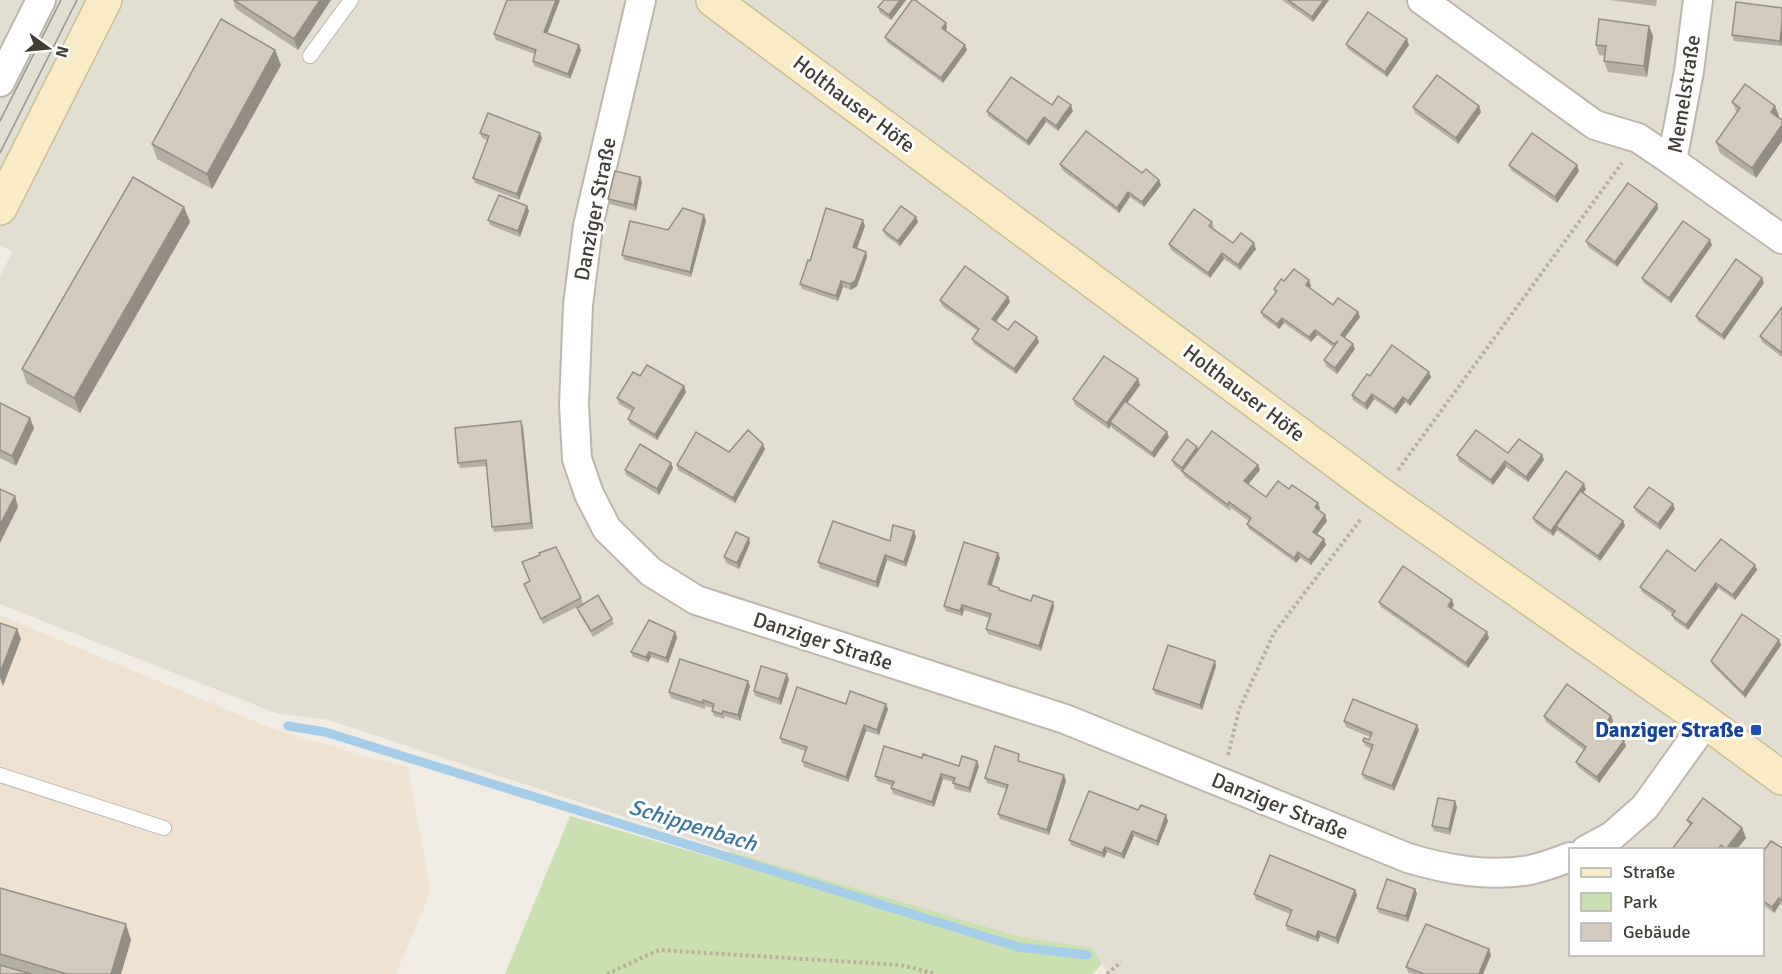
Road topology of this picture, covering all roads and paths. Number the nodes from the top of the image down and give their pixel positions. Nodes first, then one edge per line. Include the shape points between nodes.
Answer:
1 (41, 0) edge
2 (105, 0) edge
3 (351, 0) edge
4 (641, 0) edge
5 (713, 0) edge
6 (1422, 0) edge
7 (1698, 0) edge
8 (310, 56) dead end
9 (0, 82) edge
10 (1638, 138) junction
11 (1672, 162) junction
12 (0, 208) edge
13 (1782, 239) edge
14 (1380, 494) junction
15 (1706, 722) junction
16 (0, 775) edge
17 (1782, 778) edge
18 (1222, 782) junction
19 (164, 828) dead end
20 (1588, 848) edge
21 (1569, 857) edge
22 (1120, 963) dead end
23 (607, 974) edge
24 (936, 974) edge
25 (1107, 974) edge

1 - 9 street
2 - 12 street
3 - 8 lane
4 - 18 street, Danziger Straße via 588,226 578,305 574,405 577,459 607,530 651,572 696,600 1065,719
5 - 14 street, Holthauser Höfe
6 - 10 street via 1595,125
7 - 11 street, Memelstraße
10 - 11 street
10 - 14 path
11 - 13 street, Memelstraße
14 - 15 street, Holthauser Höfe
14 - 18 path via 1274,633 1239,710
15 - 17 street, Holthauser Höfe
15 - 20 street via 1646,807 1612,836
16 - 19 lane
18 - 21 street, Danziger Straße via 1397,854 1446,869 1486,873 1530,870
22 - 25 path
23 - 24 path via 658,950 901,965

